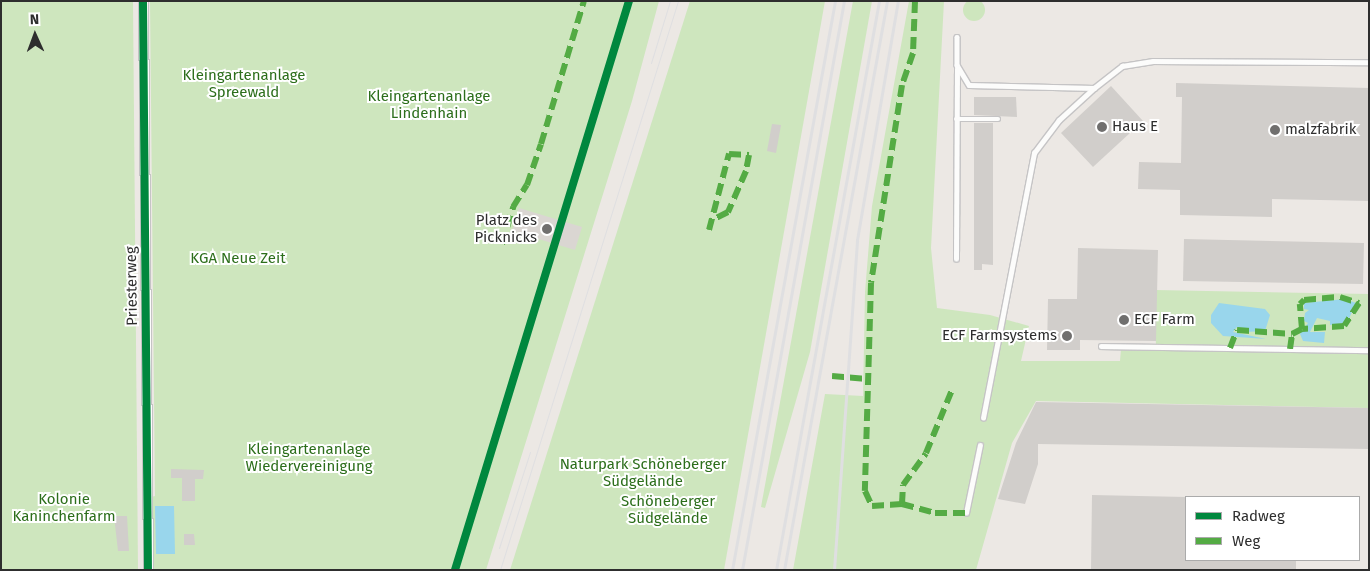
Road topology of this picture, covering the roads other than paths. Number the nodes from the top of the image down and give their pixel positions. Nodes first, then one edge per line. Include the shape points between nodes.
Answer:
1 (143, 1) edge
2 (957, 37) dead end
3 (1369, 62) edge
4 (957, 65) junction
5 (1094, 88) junction
6 (956, 119) junction
7 (998, 119) dead end
8 (956, 259) dead end
9 (1100, 346) dead end
10 (1369, 350) edge
11 (983, 418) dead end
12 (980, 445) dead end
13 (966, 513) dead end
14 (148, 570) edge

1 - 14 street, Priesterweg
2 - 4 lane
3 - 5 lane via 1145,62 1122,66
4 - 5 lane via 969,86
4 - 6 lane
5 - 11 lane via 1059,120 1034,153
6 - 7 lane
6 - 8 lane
9 - 10 lane
12 - 13 lane

